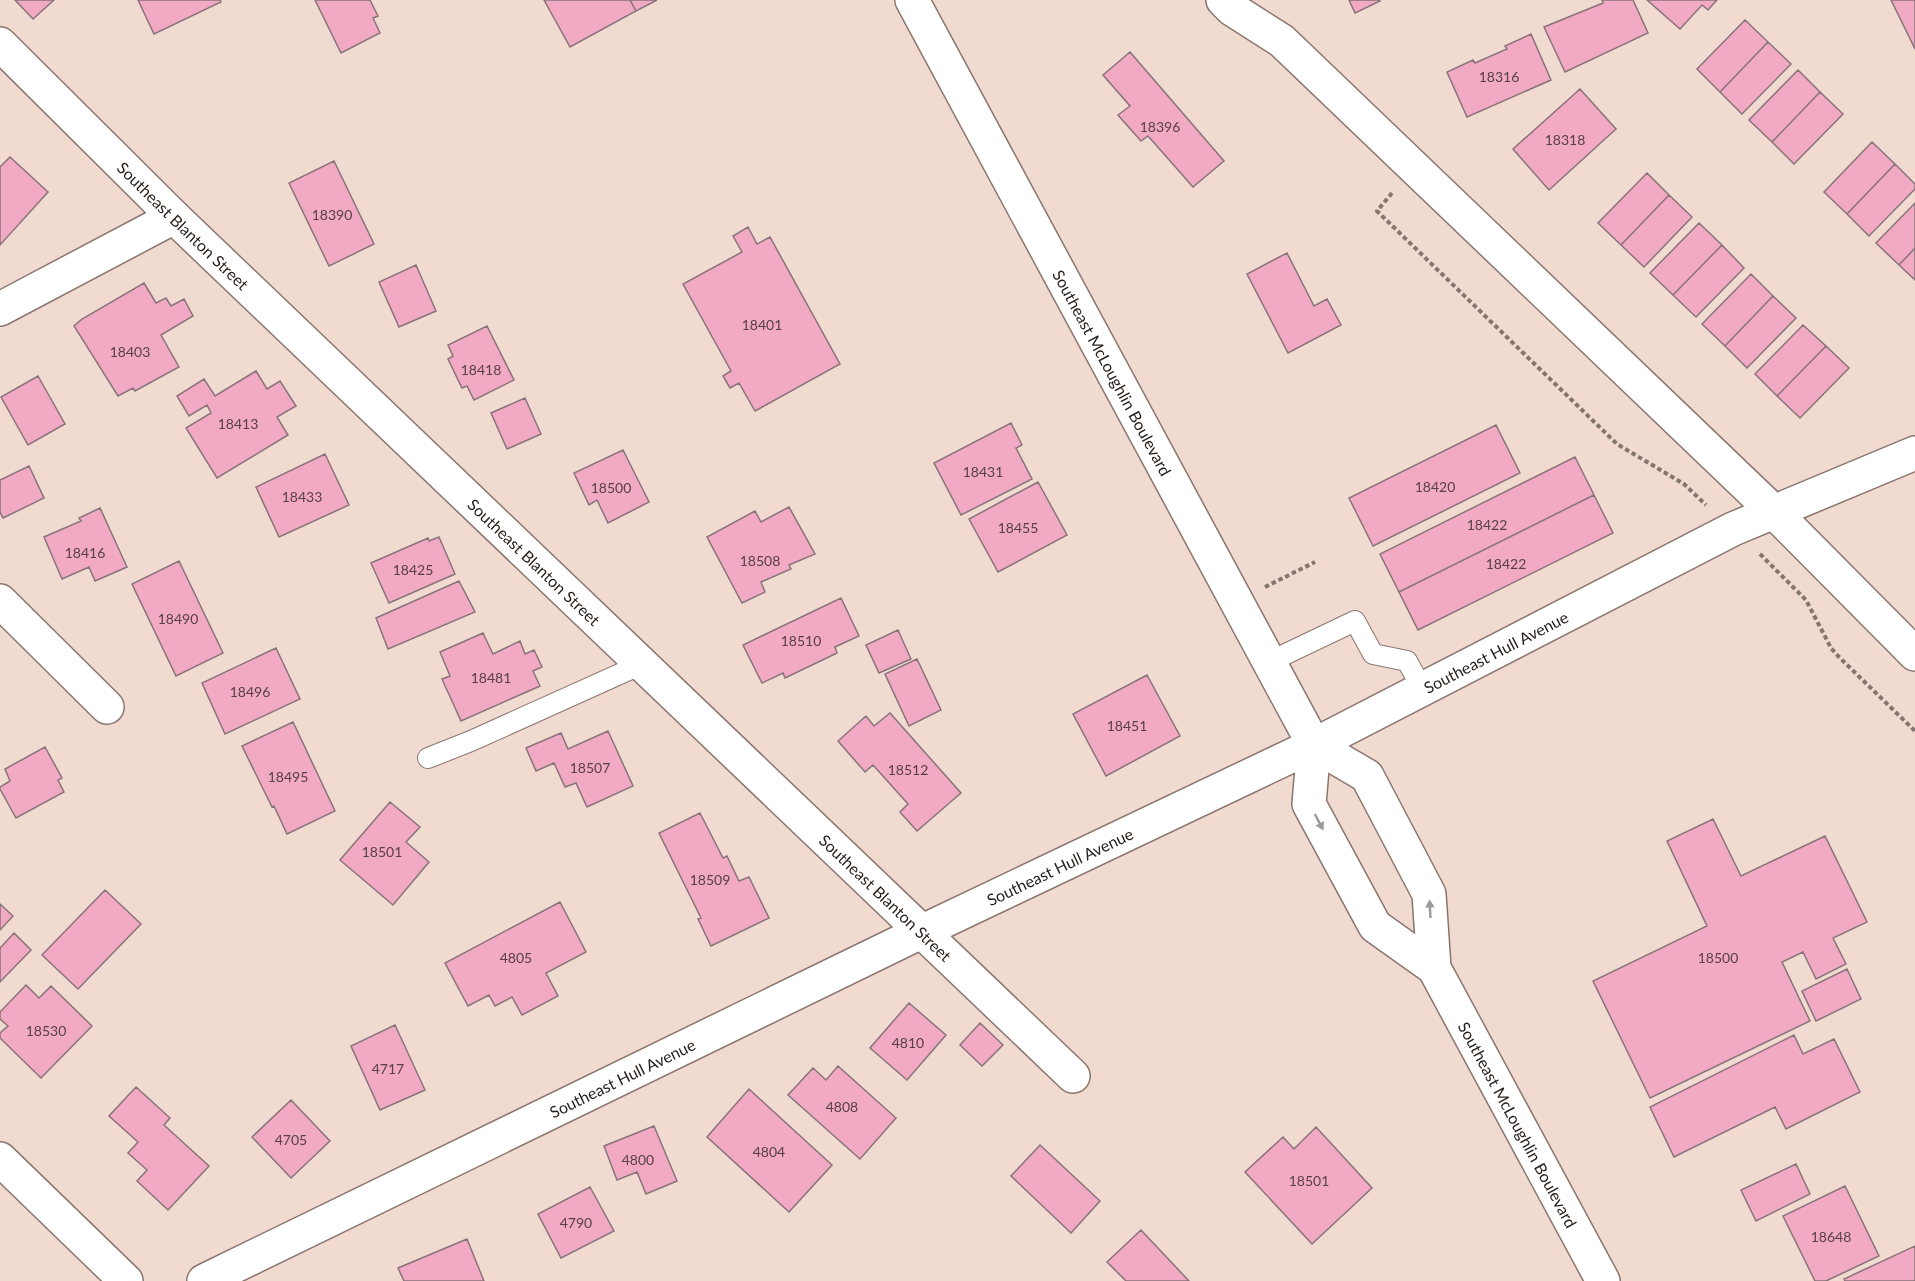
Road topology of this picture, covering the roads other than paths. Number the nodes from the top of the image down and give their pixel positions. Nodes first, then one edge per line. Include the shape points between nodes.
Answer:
1 (912, 0) edge
2 (1223, 0) edge
3 (0, 44) edge
4 (174, 217) junction
5 (0, 309) edge
6 (1915, 453) edge
7 (1774, 512) junction
8 (0, 601) edge
9 (1915, 654) edge
10 (1269, 662) junction
11 (642, 664) junction
12 (1423, 690) junction
13 (107, 707) dead end
14 (1314, 745) junction
15 (428, 758) dead end
16 (923, 931) junction
17 (1434, 968) junction
18 (1073, 1076) dead end
19 (0, 1159) edge
20 (126, 1281) edge
21 (204, 1281) edge
22 (1604, 1281) edge

1 - 10 street, Southeast McLoughlin Boulevard
2 - 7 street via 1282,41
3 - 4 street, Southeast Blanton Street
4 - 5 street
4 - 11 street, Southeast Blanton Street
6 - 7 street, Southeast Hull Avenue
7 - 9 street
7 - 12 street, Southeast Hull Avenue via 1733,529
8 - 13 street
10 - 12 lane via 1355,621 1373,654 1407,661
10 - 14 street, Southeast McLoughlin Boulevard
11 - 15 lane
11 - 16 street, Southeast Blanton Street
12 - 14 street, Southeast Hull Avenue
14 - 16 street, Southeast Hull Avenue
17 -> 14 street, Southeast McLoughlin Boulevard via 1429,894 1367,776
14 -> 17 street, Southeast McLoughlin Boulevard via 1309,804 1375,926
16 - 18 street, Southeast Blanton Street
16 - 21 street, Southeast Hull Avenue
17 - 22 street, Southeast McLoughlin Boulevard
19 - 20 street

